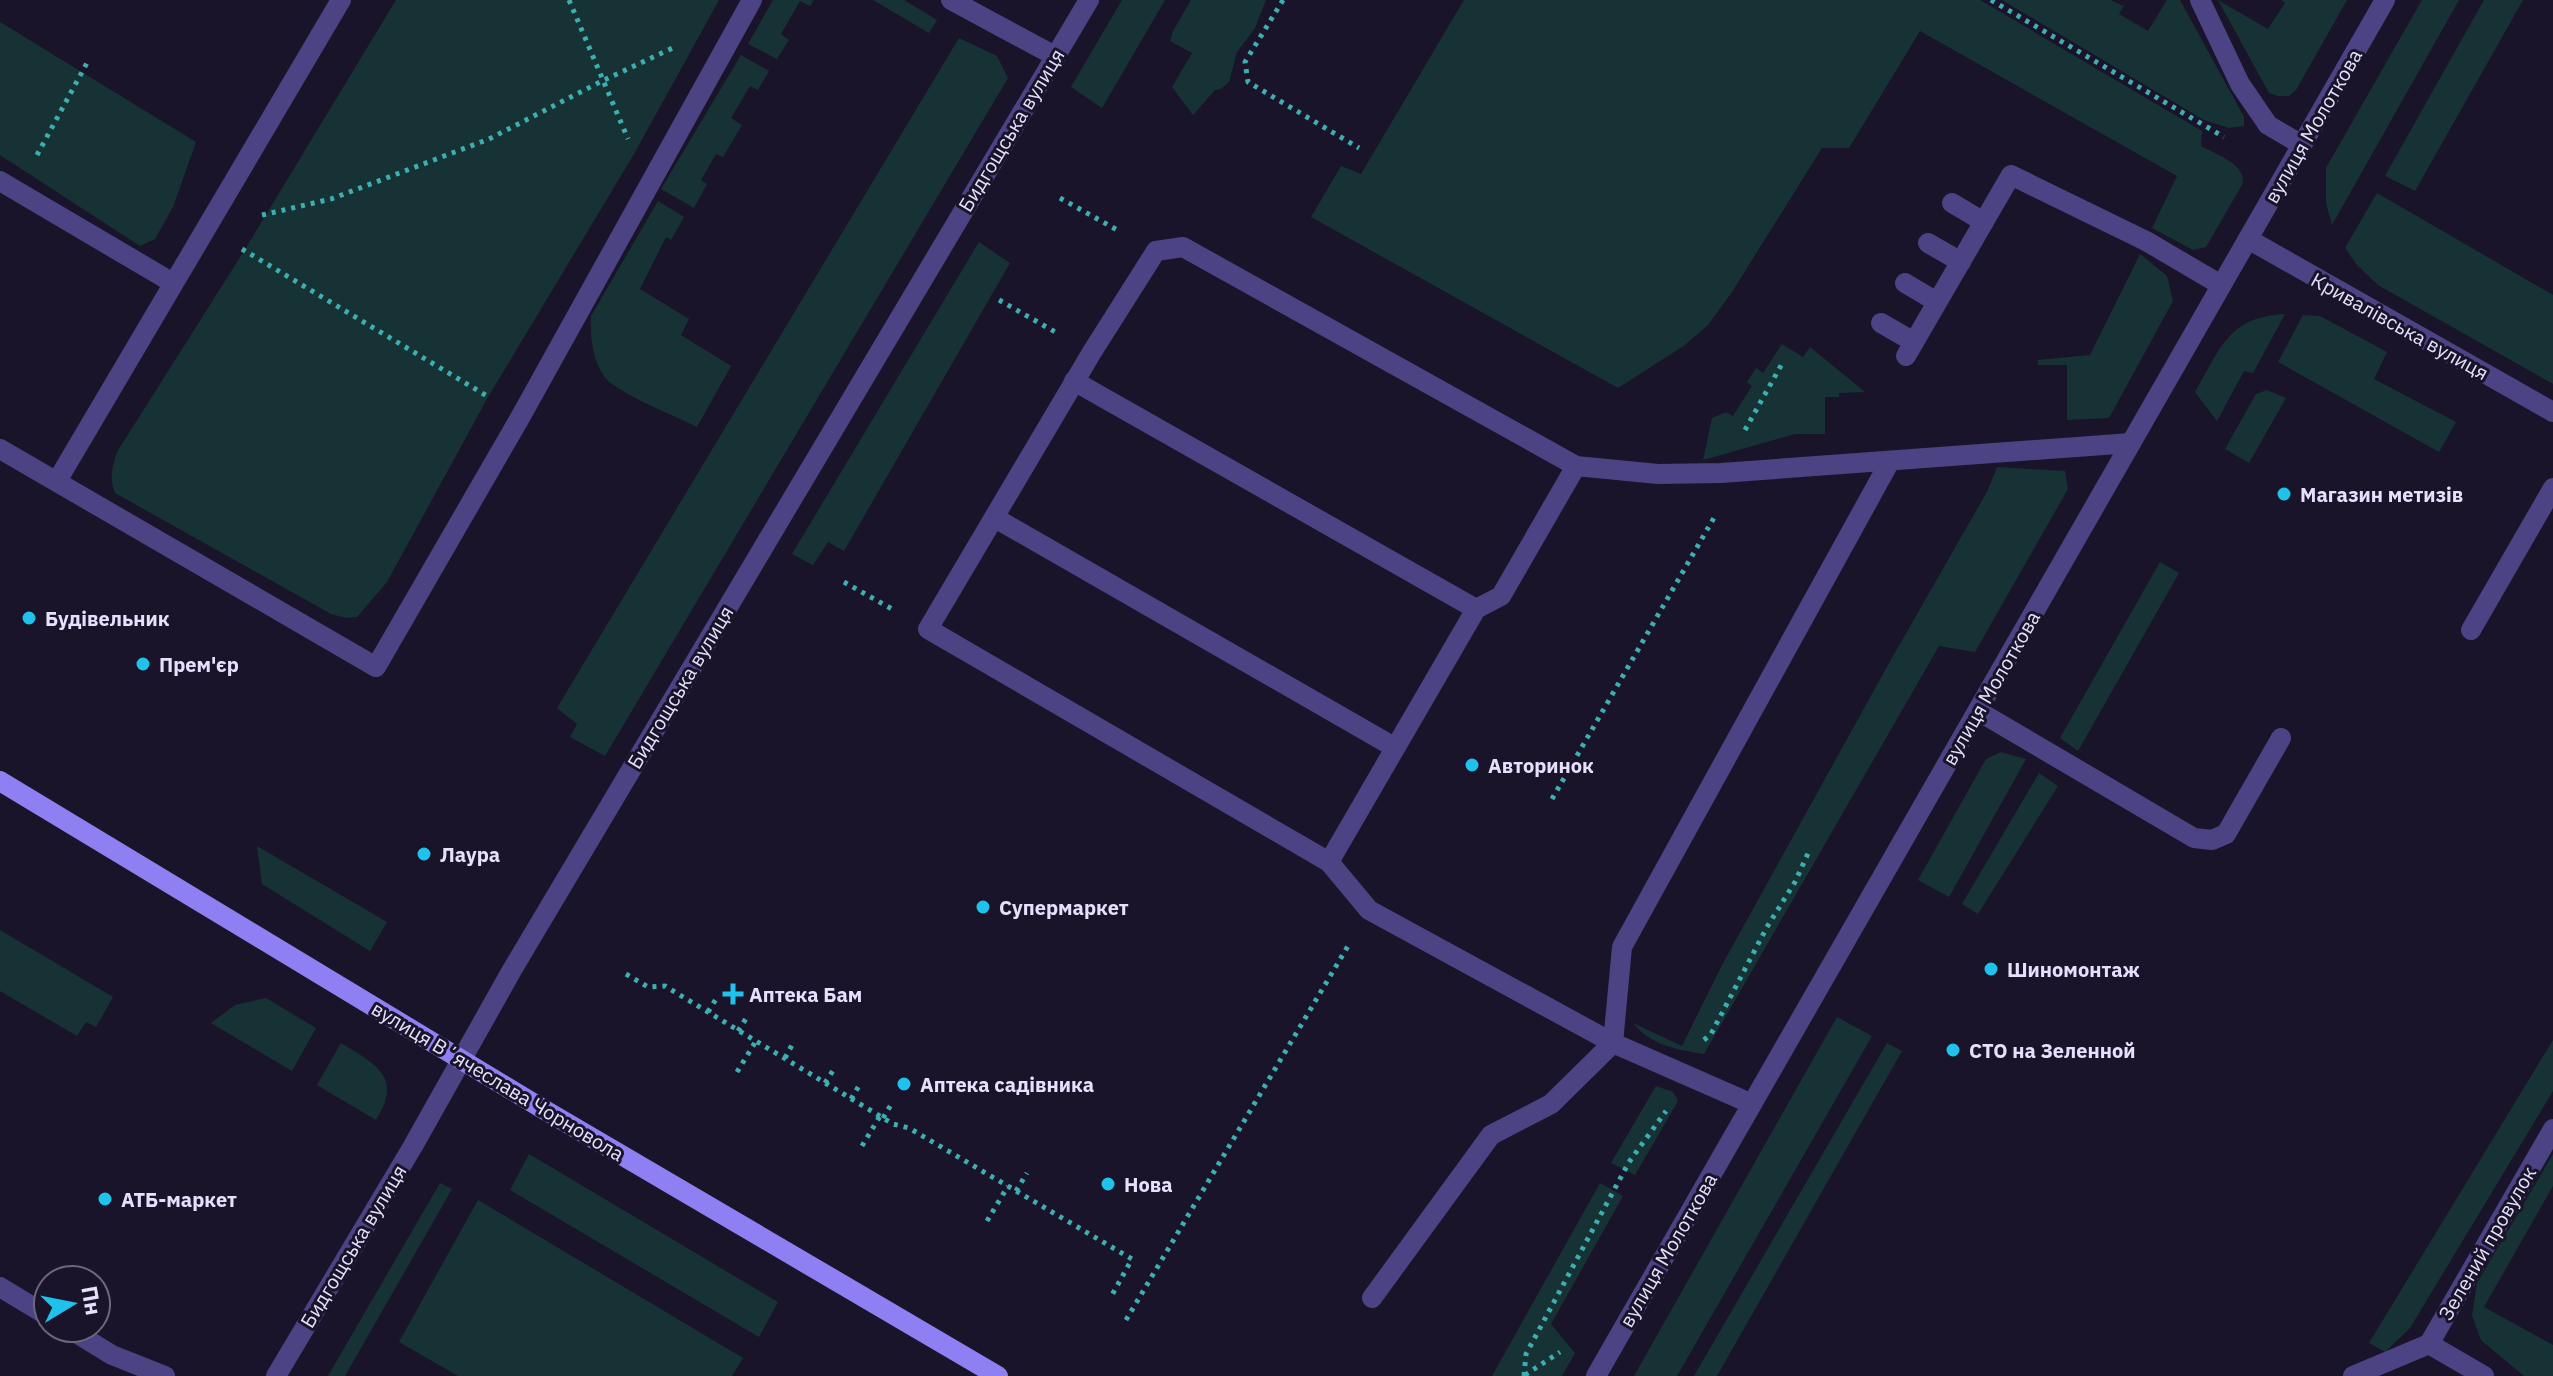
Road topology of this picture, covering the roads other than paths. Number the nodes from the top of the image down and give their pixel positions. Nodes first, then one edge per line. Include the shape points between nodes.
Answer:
1 (341, 0) edge
2 (752, 0) edge
3 (951, 0) edge
4 (1089, 0) edge
5 (2200, 0) edge
6 (2385, 0) edge
7 (1055, 56) junction
8 (2302, 145) junction
9 (9, 186) edge
10 (1952, 203) dead end
11 (1984, 222) junction
12 (2248, 239) junction
13 (1928, 243) dead end
14 (1961, 262) junction
15 (173, 283) junction
16 (1905, 283) dead end
17 (2221, 285) junction
18 (1937, 302) junction
19 (1881, 323) dead end
20 (1074, 381) junction
21 (2553, 412) edge
22 (2131, 443) junction
23 (0, 449) edge
24 (1889, 463) junction
25 (1576, 466) junction
26 (57, 481) junction
27 (2553, 488) edge
28 (995, 518) junction
29 (1476, 609) junction
30 (2471, 630) dead end
31 (1978, 711) junction
32 (2281, 738) dead end
33 (1394, 747) junction
34 (0, 781) edge
35 (1329, 862) junction
36 (1613, 1043) junction
37 (461, 1060) junction
38 (1752, 1104) junction
39 (2553, 1129) edge
40 (0, 1287) edge
41 (1372, 1298) dead end
42 (32, 1306) edge
43 (94, 1344) edge
44 (2429, 1344) junction
45 (165, 1376) edge
46 (276, 1376) edge
47 (998, 1376) edge
48 (1596, 1376) edge
49 (2353, 1376) edge
50 (2484, 1376) edge

1 - 15 street
2 - 26 street via 376,667
3 - 7 street
4 - 7 street, Бидгощська вулиця
5 - 8 street via 2240,84 2268,125
6 - 8 street, вулиця Молоткова
7 - 37 street, Бидгощська вулиця
8 - 12 street, вулиця Молоткова
9 - 15 street
10 - 11 street
11 - 14 street
11 - 17 street via 2011,175 2146,241
12 - 17 street, вулиця Молоткова
12 - 21 street, Кривалівська вулиця
13 - 14 street
14 - 18 street
15 - 26 street
16 - 18 street
17 - 22 street, вулиця Молоткова
18 - 19 street via 1910,349
20 - 25 street via 1156,251 1183,247
20 - 28 street
20 - 29 street
22 - 24 street
22 - 31 street, вулиця Молоткова
23 - 26 street
24 - 25 street via 1658,474
24 - 36 street via 1622,947
25 - 29 street via 1501,596
27 - 30 street
28 - 33 street
28 - 35 street via 928,629
29 - 33 street
31 - 32 street via 2194,838 2212,840 2226,834
31 - 38 street, вулиця Молоткова
33 - 35 street
34 - 37 main road, вулиця Вʼячеслава Чорновола
35 - 36 street via 1369,910
36 - 38 street
36 - 41 street via 1551,1104 1491,1135
37 - 46 street, Бидгощська вулиця
37 - 47 main road, вулиця Вʼячеслава Чорновола
38 - 48 street, вулиця Молоткова
39 - 44 street, Зелений провулок
40 - 42 street
43 - 45 street
44 - 49 street
44 - 50 street, Зелений провулок

